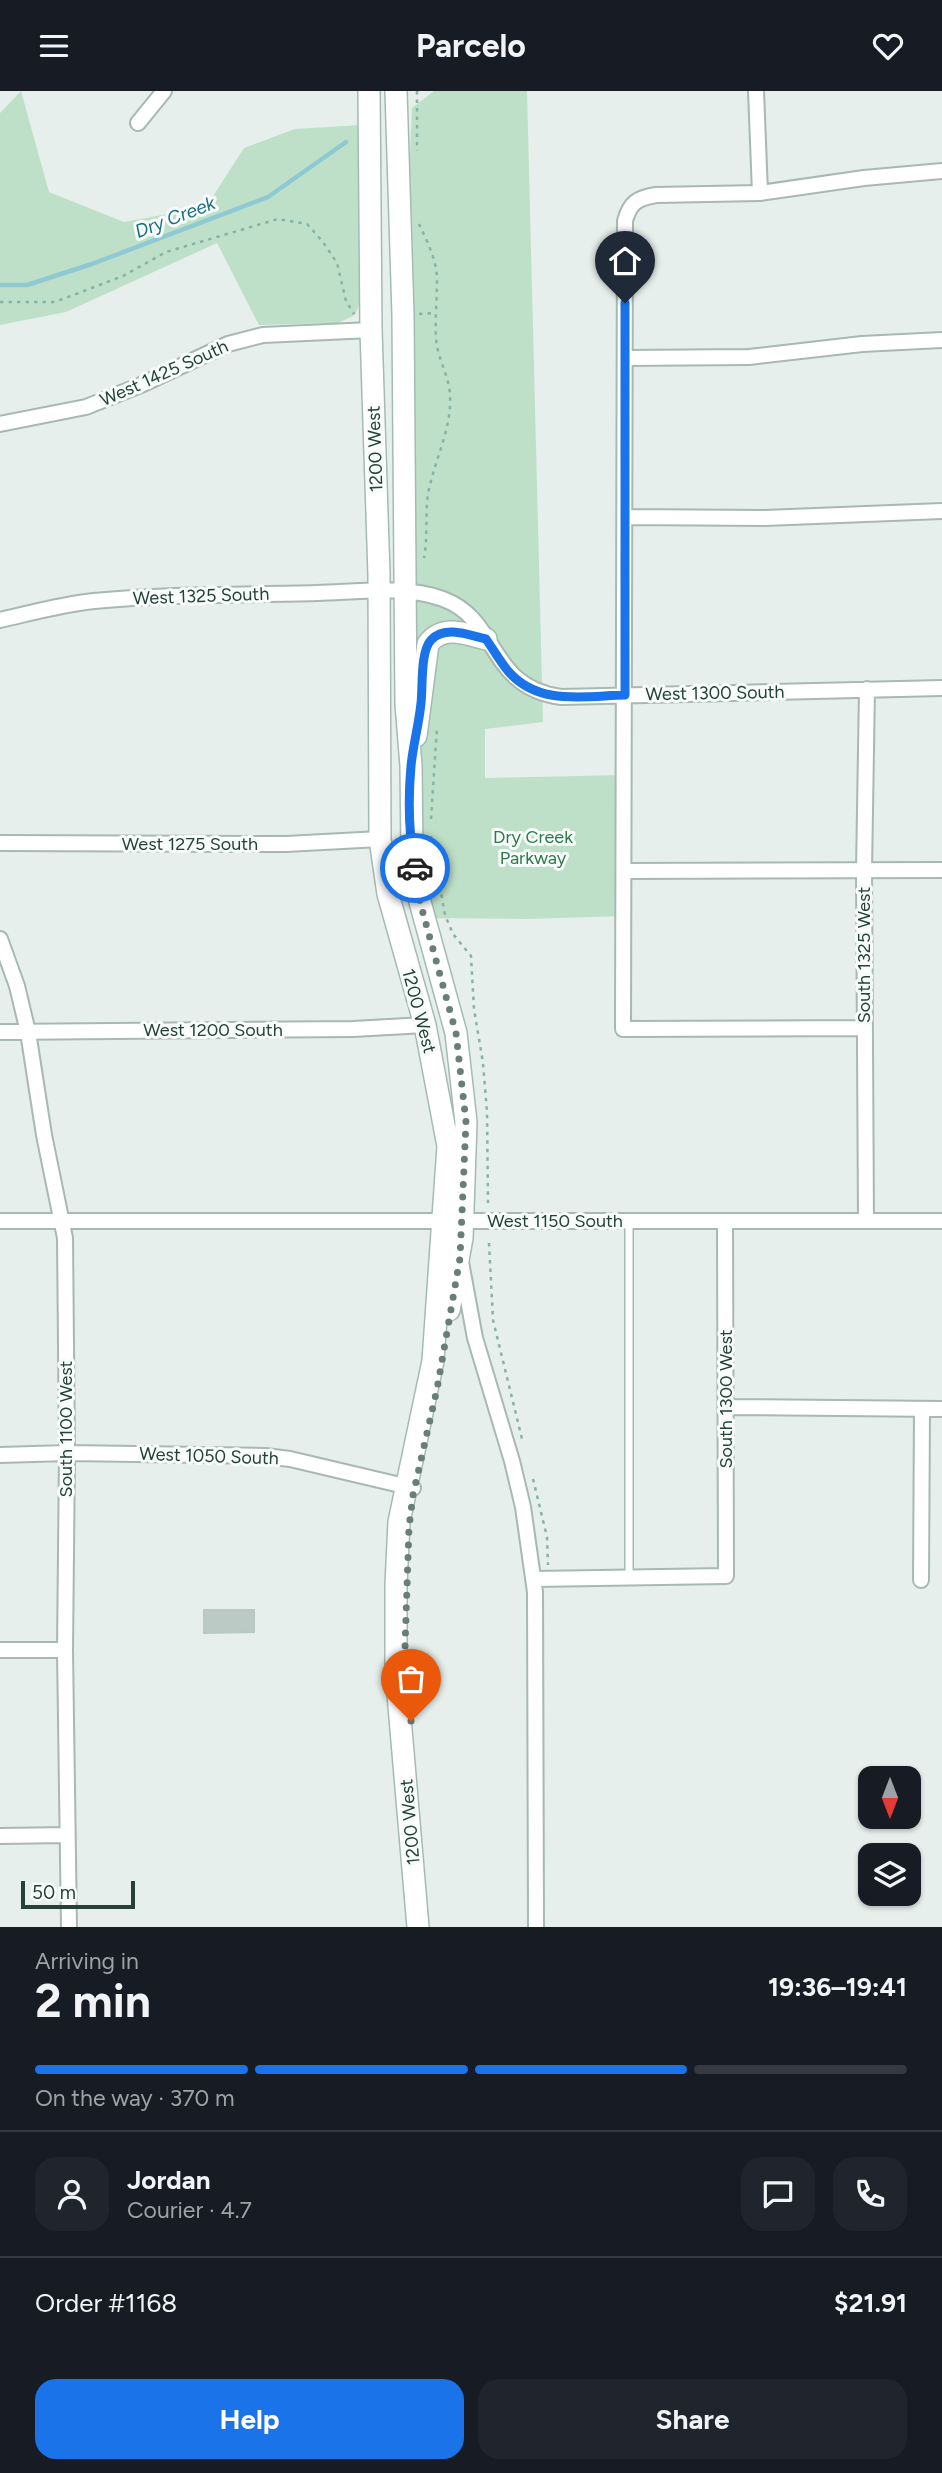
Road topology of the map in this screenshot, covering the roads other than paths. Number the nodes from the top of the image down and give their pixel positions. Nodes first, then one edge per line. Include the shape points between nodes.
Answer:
1 (164, 91) edge
2 (369, 91) edge
3 (396, 91) edge
4 (756, 91) edge
5 (138, 123) dead end
6 (942, 171) edge
7 (760, 193) junction
8 (364, 323) junction
9 (942, 340) edge
10 (626, 358) junction
11 (0, 424) edge
12 (942, 511) edge
13 (625, 517) junction
14 (379, 592) junction
15 (405, 592) junction
16 (0, 619) edge
17 (486, 639) junction
18 (942, 688) edge
19 (867, 689) junction
20 (625, 695) junction
21 (411, 766) junction
22 (380, 839) junction
23 (0, 843) edge
24 (942, 870) edge
25 (624, 871) junction
26 (864, 871) junction
27 (0, 939) edge
28 (425, 1025) junction
29 (864, 1028) junction
30 (0, 1032) edge
31 (29, 1032) junction
32 (62, 1220) junction
33 (0, 1221) edge
34 (453, 1221) junction
35 (629, 1221) junction
36 (866, 1221) junction
37 (942, 1221) edge
38 (725, 1222) junction
39 (460, 1258) junction
40 (726, 1407) junction
41 (942, 1409) edge
42 (922, 1410) junction
43 (67, 1453) junction
44 (0, 1455) edge
45 (410, 1487) junction
46 (629, 1577) junction
47 (534, 1579) junction
48 (921, 1580) dead end
49 (0, 1650) edge
50 (65, 1650) junction
51 (67, 1835) junction
52 (0, 1836) edge
53 (69, 1927) edge
54 (418, 1927) edge
55 (429, 1927) edge
56 (536, 1927) edge

1 - 5 street
2 - 8 street, 1200 West
3 - 15 street, 1200 West
4 - 7 street
6 - 7 street
7 - 10 street via 656,195 632,203 625,221
8 - 11 street, West 1425 South via 263,335 228,344 86,407
8 - 14 street, 1200 West
9 - 10 street via 749,357
10 - 13 street
12 - 13 street via 765,518
13 - 20 street
14 - 15 street, West 1325 South
14 - 16 street, West 1325 South via 91,601
14 - 22 street, 1200 West
15 - 17 street, West 1300 South via 454,605 477,624
15 - 21 street, 1200 West
17 - 20 street, West 1300 South via 507,670 534,692 561,697
17 - 21 street via 449,631 428,644
18 - 19 street, West 1300 South
19 - 20 street, West 1300 South
19 - 26 street, South 1325 West
20 - 25 street
21 - 34 street, 1200 West via 412,853 420,902 456,1033 466,1122
22 - 23 street, West 1275 South via 286,844
22 - 28 street, 1200 West via 388,894
24 - 26 street
25 - 26 street
25 - 29 street via 624,1029
26 - 29 street, South 1325 West
27 - 31 street, South 1100 West
28 - 31 street, West 1200 South
28 - 34 street, 1200 West via 448,1146
29 - 36 street, South 1325 West
30 - 31 street, West 1200 South
31 - 32 street, South 1100 West
32 - 33 street, West 1150 South
32 - 34 street, West 1150 South
32 - 43 street, South 1100 West
34 - 35 street, West 1150 South
34 - 39 street, 1200 West
34 - 45 street, 1200 West
35 - 38 street, West 1150 South
35 - 46 lane
36 - 37 street, West 1150 South
36 - 38 street, West 1150 South
38 - 40 street, South 1300 West
39 - 45 street, 1200 West via 437,1389
39 - 47 street via 475,1338 521,1495
40 - 42 street
40 - 46 street, South 1300 West via 726,1576
41 - 42 street
42 - 48 street
43 - 44 street, West 1050 South
43 - 45 street, West 1050 South via 265,1456
43 - 50 street, South 1100 West
45 - 54 street, 1200 West via 397,1546 397,1671
45 - 55 street, 1200 West via 405,1647
46 - 47 street
47 - 56 street
49 - 50 street
50 - 51 street, South 1100 West
51 - 52 street
51 - 53 street, South 1100 West

